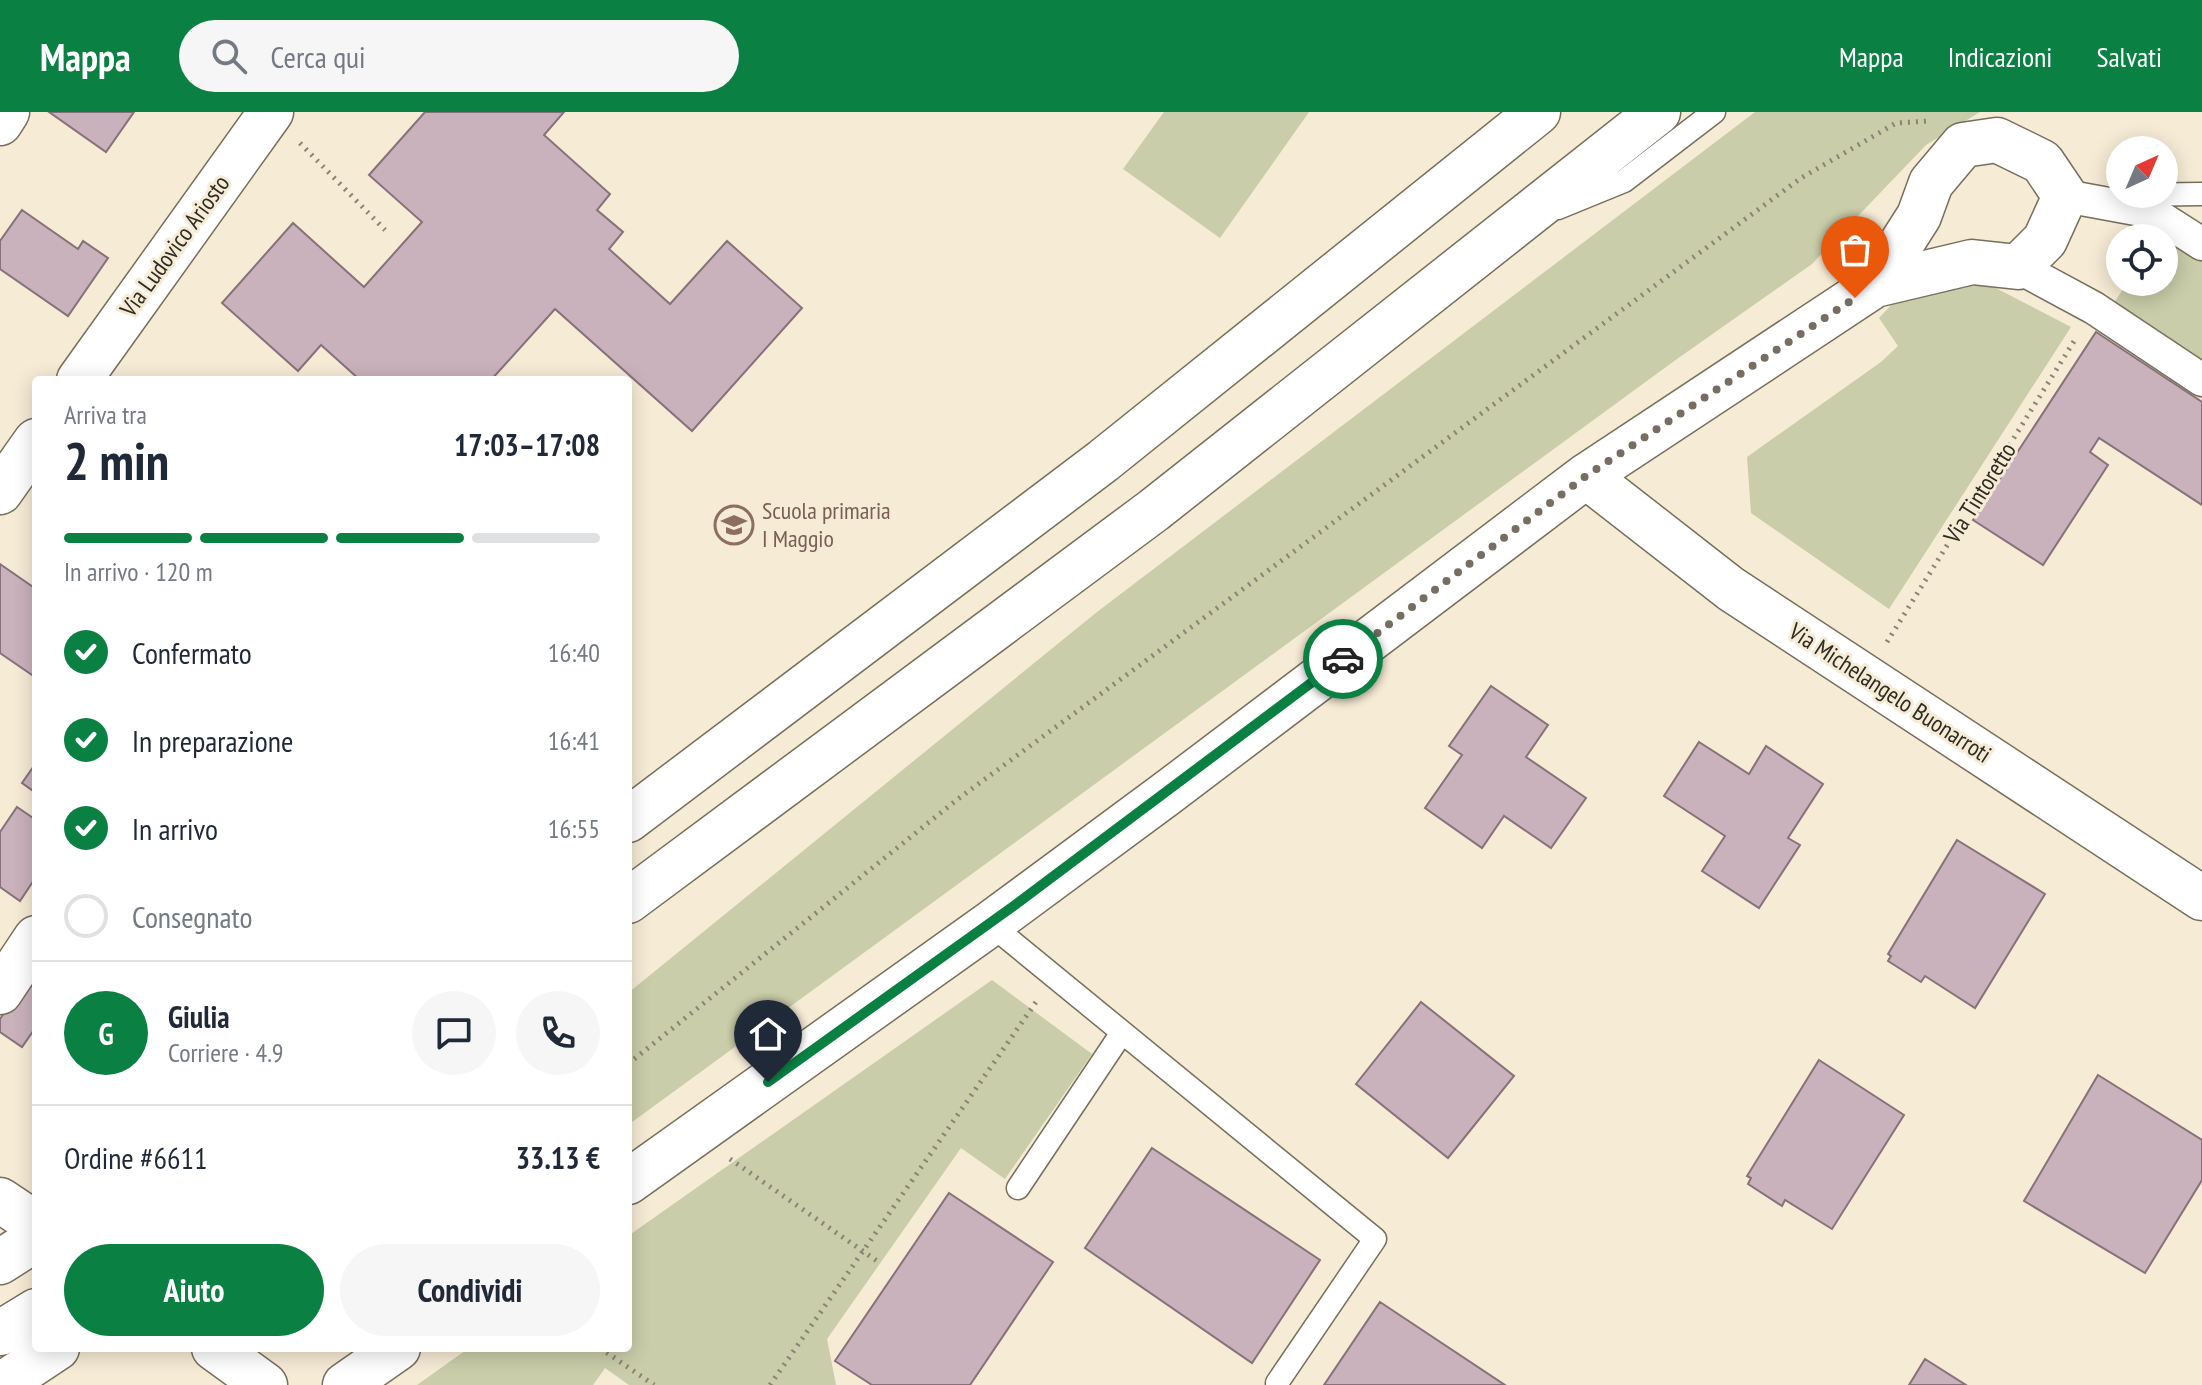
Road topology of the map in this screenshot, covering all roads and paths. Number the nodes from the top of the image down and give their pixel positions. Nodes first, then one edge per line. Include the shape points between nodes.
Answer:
1 (7, 112) edge
2 (1538, 112) edge
3 (1658, 112) edge
4 (1714, 112) edge
5 (1936, 120) dead end
6 (0, 123) edge
7 (284, 126) edge
8 (2202, 194) edge
9 (2065, 196) junction
10 (1520, 223) junction
11 (385, 230) dead end
12 (2202, 244) edge
13 (2018, 267) junction
14 (1875, 285) junction
15 (2094, 308) junction
16 (82, 376) edge
17 (2202, 380) edge
18 (32, 447) edge
19 (1586, 476) junction
20 (0, 492) edge
21 (1866, 677) junction
22 (632, 817) edge
23 (632, 898) edge
24 (2202, 898) edge
25 (990, 924) junction
26 (32, 944) edge
27 (1053, 977) junction
28 (0, 992) edge
29 (1121, 1034) junction
30 (632, 1061) edge
31 (694, 1135) junction
32 (632, 1179) edge
33 (1018, 1188) dead end
34 (32, 1242) edge
35 (863, 1250) junction
36 (0, 1262) edge
37 (880, 1263) dead end
38 (32, 1313) edge
39 (0, 1333) edge
40 (51, 1352) edge
41 (220, 1352) edge
42 (392, 1352) edge
43 (606, 1352) edge
44 (1277, 1383) edge
45 (1, 1385) edge
46 (265, 1385) edge
47 (345, 1385) edge
48 (654, 1385) edge
49 (770, 1385) edge

1 - 6 main road
2 - 22 main road via 1103,461
3 - 10 main road
4 - 10 lane via 1624,181
5 - 30 path via 1896,123 1801,178 958,799
7 - 11 path
7 - 16 main road, Via Ludovico Ariosto
8 - 9 lane
9 - 12 street via 2152,212
9 - 13 main road via 2045,240
9 - 14 main road via 2042,162 1997,140 1963,145 1931,183 1919,216
10 - 23 main road via 1154,510
13 - 14 main road via 1972,262
13 - 15 street
14 - 19 main road
15 - 17 street
15 - 21 path, Via Tintoretto
18 - 20 main road
19 - 21 main road, Via Michelangelo Buonarroti via 1731,589
19 - 25 main road
21 - 24 main road, Via Michelangelo Buonarroti
25 - 27 lane
25 - 31 main road
26 - 28 main road
27 - 29 lane
27 - 35 path
29 - 33 lane
29 - 44 lane via 1375,1239
31 - 32 main road
31 - 35 path
34 - 36 main road
35 - 37 path
35 - 49 path
38 - 39 main road
40 - 45 main road
41 - 46 main road
42 - 47 main road
43 - 48 path

